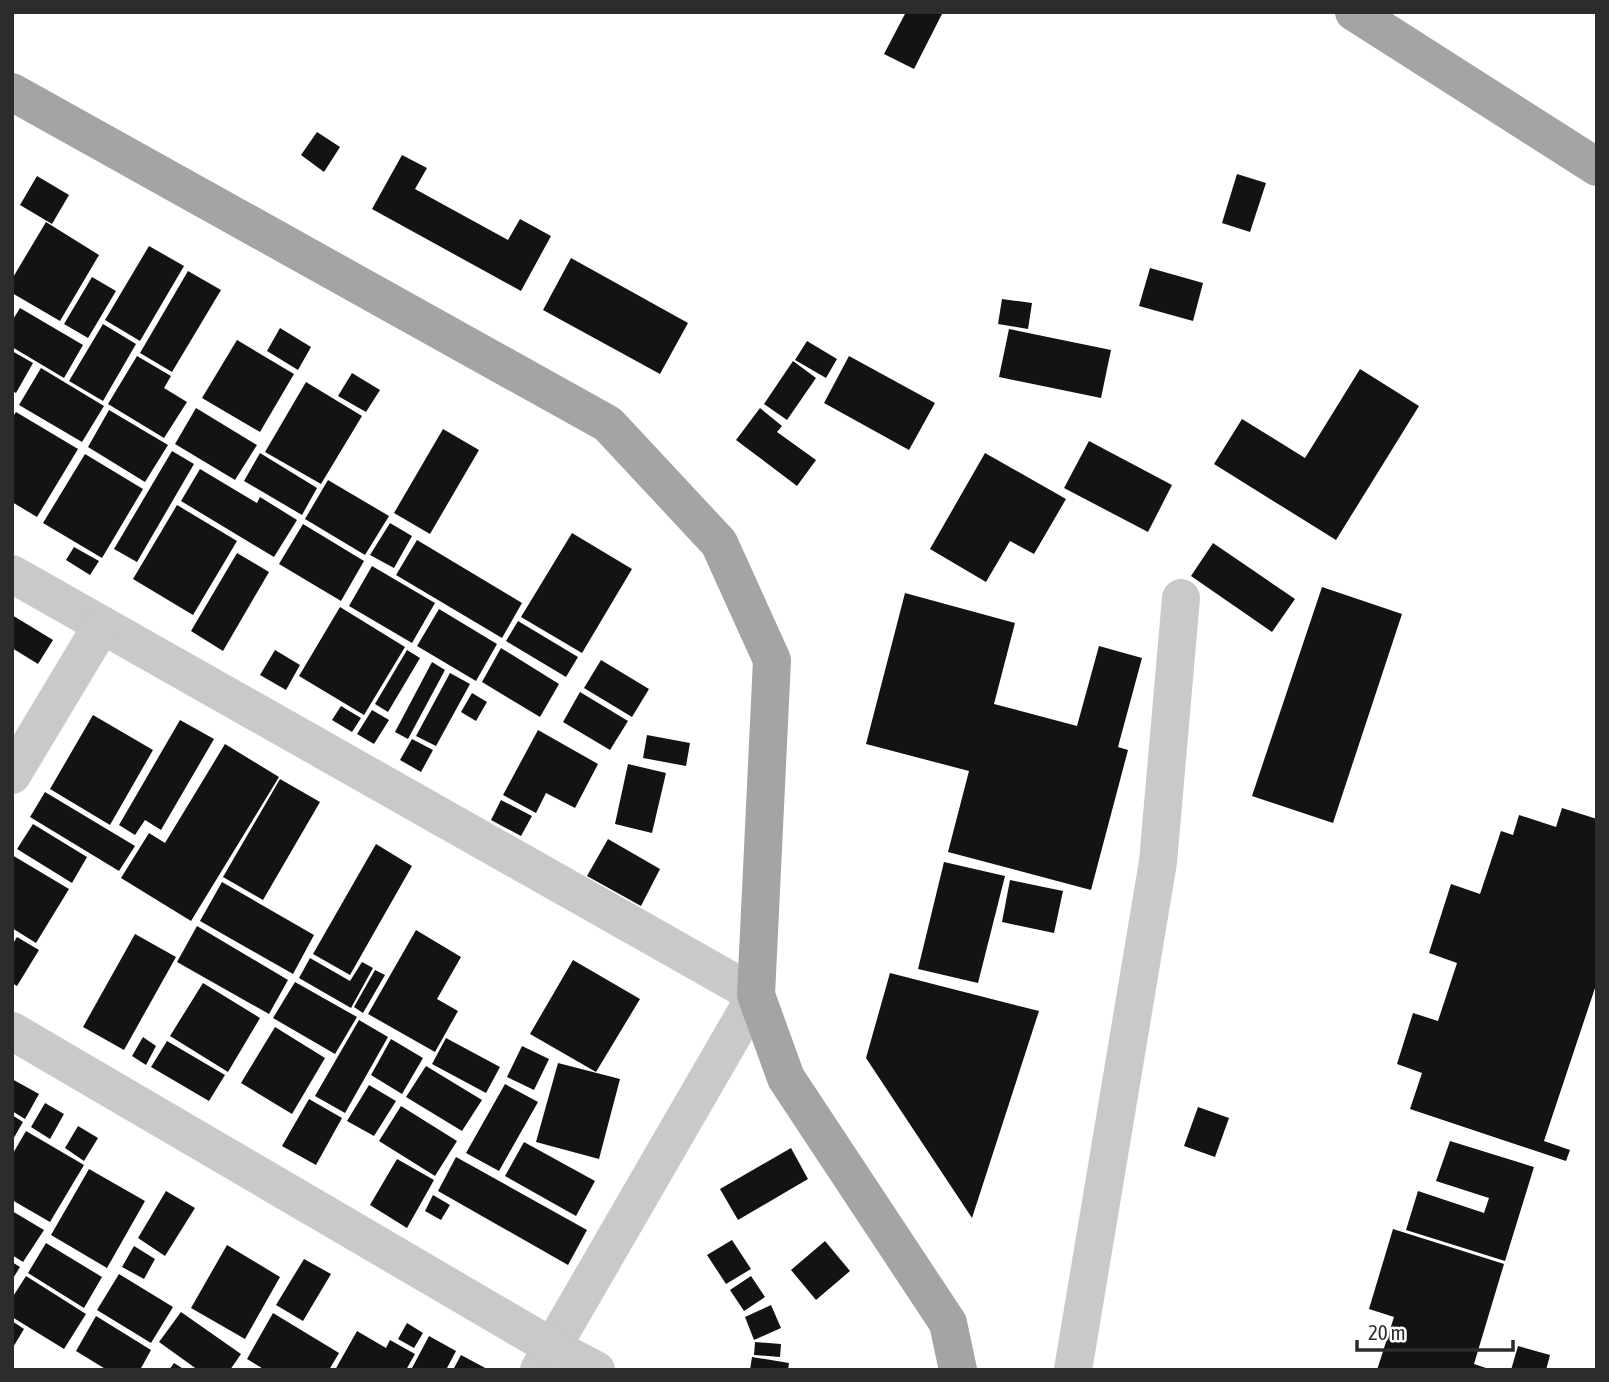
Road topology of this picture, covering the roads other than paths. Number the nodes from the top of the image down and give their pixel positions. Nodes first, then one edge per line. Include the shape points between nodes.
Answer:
1 (1354, 12) edge
2 (12, 92) edge
3 (1597, 167) edge
4 (12, 573) edge
5 (1181, 598) dead end
6 (102, 625) junction
7 (12, 775) edge
8 (756, 995) junction
9 (12, 1031) edge
10 (545, 1359) edge
11 (596, 1370) edge
12 (958, 1370) edge
13 (1073, 1370) edge

1 - 3 main road
2 - 8 main road via 608,424 719,543 772,660
4 - 6 street
5 - 13 street via 1158,862
6 - 7 street
6 - 8 street
8 - 10 street
8 - 12 main road via 786,1078 948,1323
9 - 10 street
10 - 11 street

